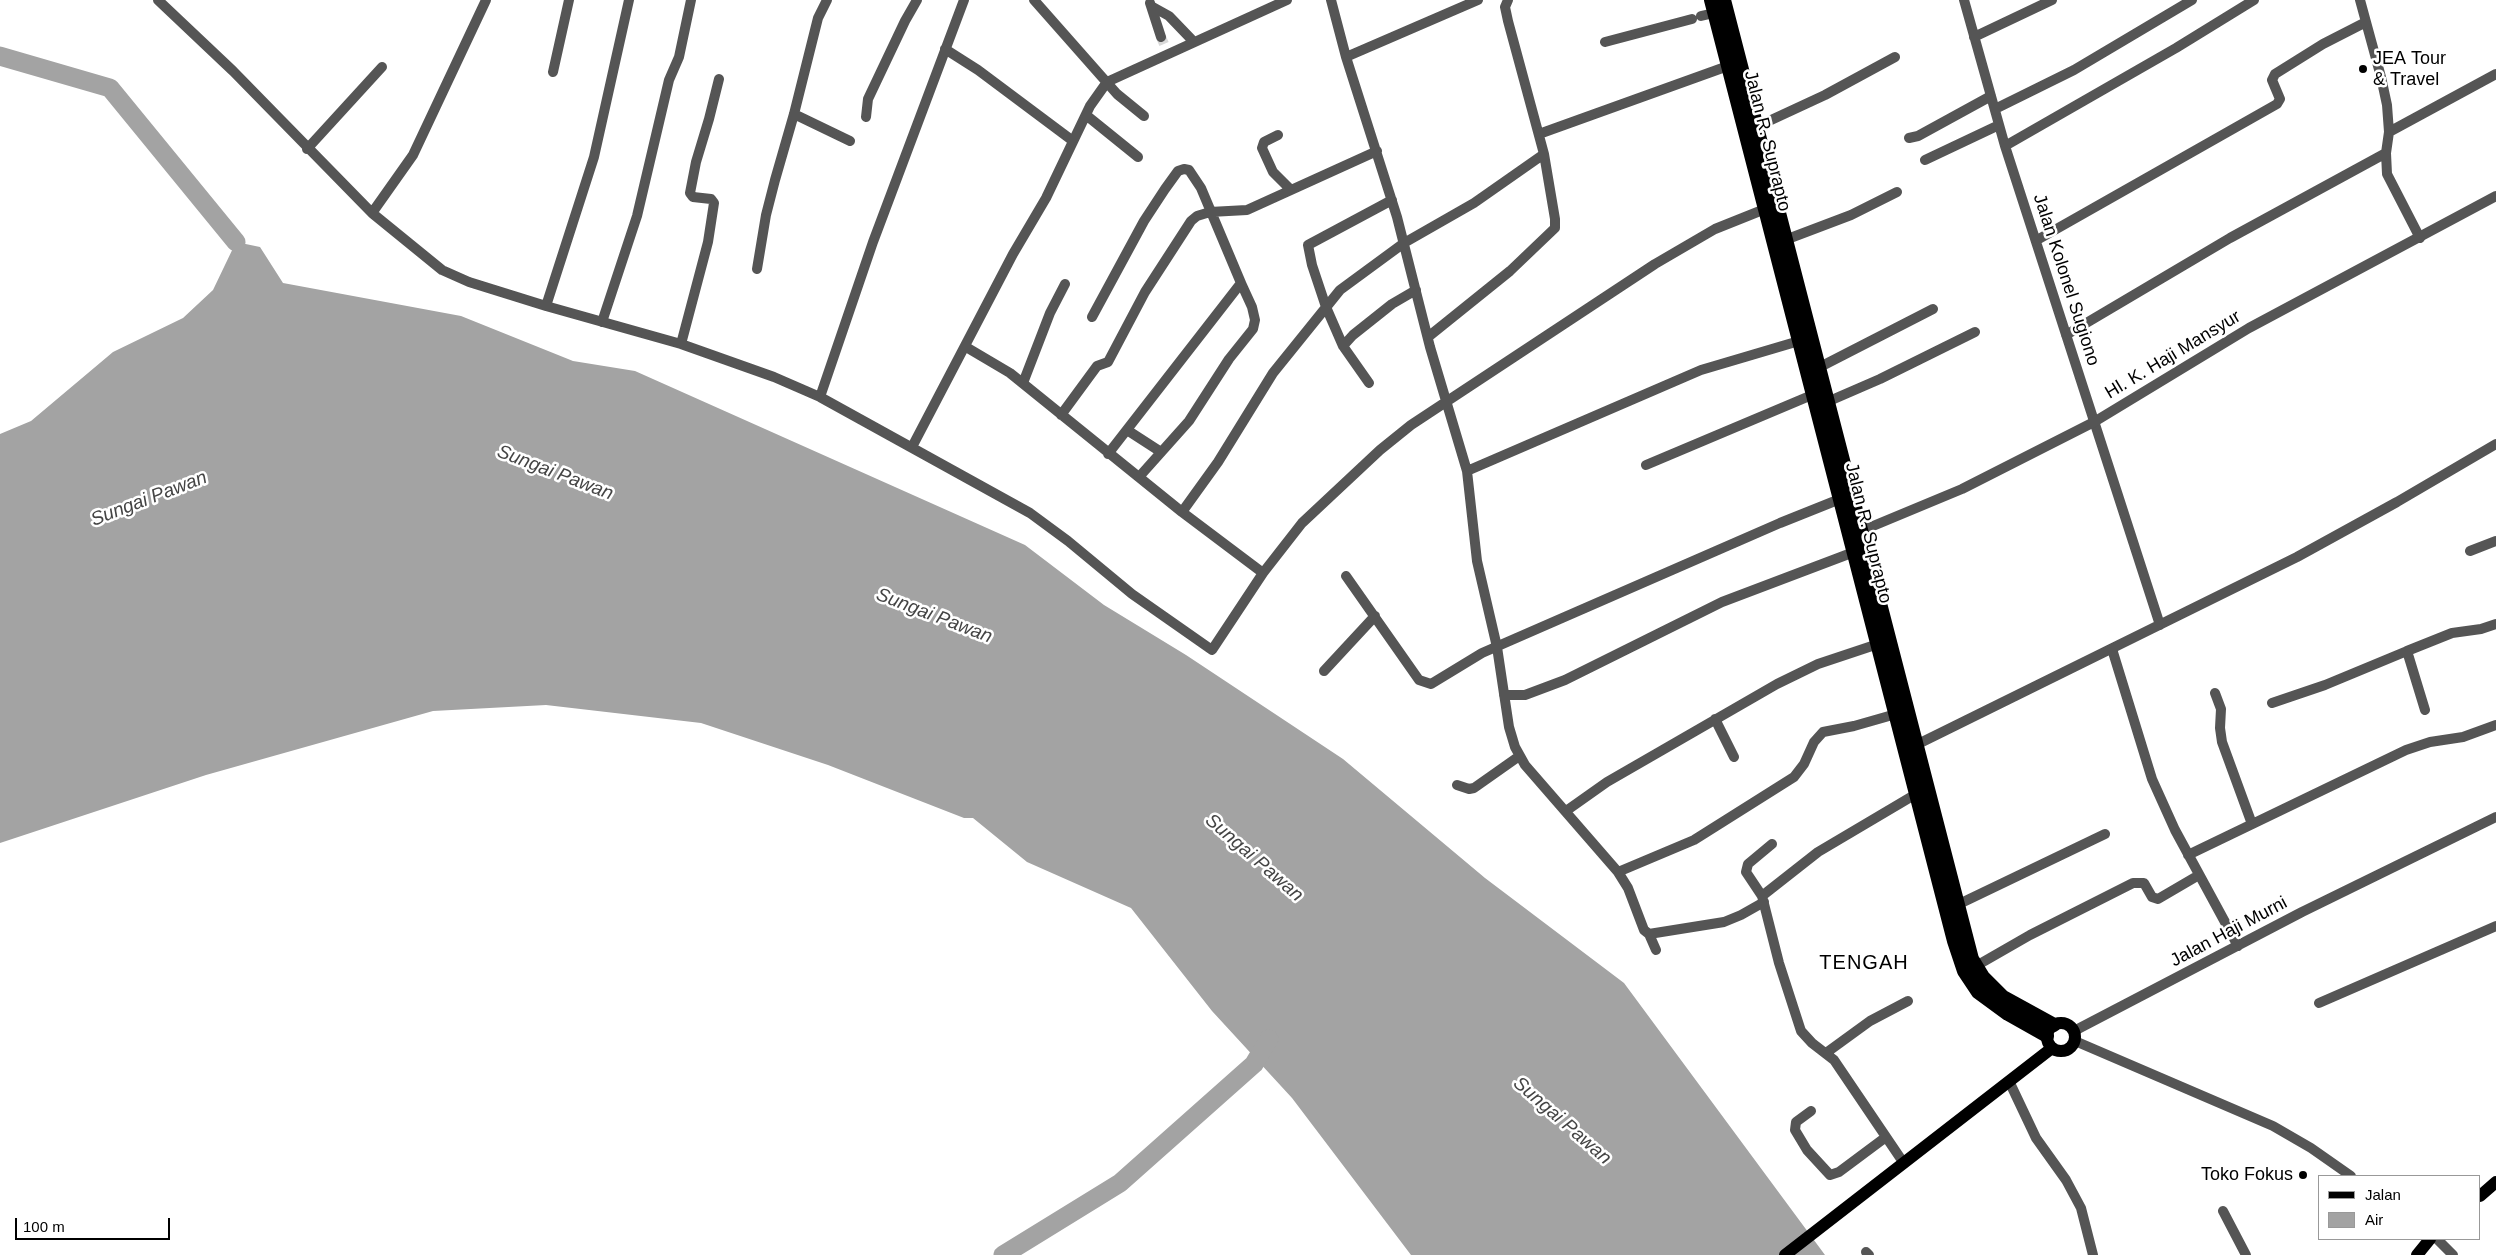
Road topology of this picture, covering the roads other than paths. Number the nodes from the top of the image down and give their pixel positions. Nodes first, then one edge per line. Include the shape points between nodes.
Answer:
1 (158, 0) edge
2 (486, 0) edge
3 (569, 0) edge
4 (629, 0) edge
5 (691, 0) edge
6 (826, 0) edge
7 (918, 0) edge
8 (964, 0) edge
9 (1034, 0) edge
10 (1287, 0) edge
11 (1332, 0) edge
12 (1478, 0) edge
13 (1508, 0) edge
14 (1724, 0) edge
15 (1964, 0) edge
16 (2052, 0) edge
17 (2192, 0) edge
18 (2254, 0) edge
19 (2360, 0) edge
20 (1150, 3) edge
21 (1705, 12) edge
22 (2366, 22) junction
23 (1974, 37) junction
24 (1728, 39) junction
25 (1194, 42) junction
26 (1605, 42) dead end
27 (1165, 45) junction
28 (945, 49) junction
29 (1346, 57) junction
30 (1895, 57) dead end
31 (1728, 66) junction
32 (382, 67) dead end
33 (552, 72) dead end
34 (2496, 74) edge
35 (719, 79) dead end
36 (1107, 82) junction
37 (1991, 96) junction
38 (1995, 110) junction
39 (794, 114) junction
40 (1086, 116) junction
41 (1144, 116) dead end
42 (866, 117) dead end
43 (1999, 125) junction
44 (1756, 127) junction
45 (2389, 132) junction
46 (1539, 134) junction
47 (1278, 135) dead end
48 (1909, 138) dead end
49 (850, 141) dead end
50 (1073, 141) junction
51 (2005, 146) junction
52 (307, 148) junction
53 (1377, 151) junction
54 (2386, 153) junction
55 (1544, 154) junction
56 (1138, 158) dead end
57 (1925, 160) dead end
58 (1291, 190) junction
59 (1897, 192) dead end
60 (2496, 196) edge
61 (1392, 200) junction
62 (1765, 209) junction
63 (1210, 212) junction
64 (372, 213) junction
65 (2420, 238) junction
66 (1785, 240) junction
67 (2037, 240) junction
68 (1404, 243) junction
69 (757, 269) dead end
70 (1065, 284) dead end
71 (1241, 284) junction
72 (1416, 290) junction
73 (546, 306) junction
74 (1326, 307) junction
75 (1933, 309) dead end
76 (1092, 317) dead end
77 (602, 322) junction
78 (1975, 332) dead end
79 (2066, 335) junction
80 (1428, 336) junction
81 (1798, 341) junction
82 (681, 344) junction
83 (1343, 346) junction
84 (966, 347) junction
85 (1818, 368) junction
86 (1023, 383) junction
87 (1369, 383) dead end
88 (1812, 395) junction
89 (820, 397) junction
90 (1447, 401) junction
91 (1825, 412) junction
92 (1062, 416) junction
93 (2094, 422) junction
94 (1127, 430) junction
95 (2496, 444) edge
96 (912, 447) junction
97 (1161, 452) junction
98 (1108, 454) junction
99 (1646, 466) dead end
100 (1467, 472) junction
101 (1139, 478) junction
102 (1840, 499) junction
103 (1182, 512) junction
104 (1861, 531) junction
105 (2496, 541) edge
106 (2470, 551) dead end
107 (1854, 552) junction
108 (1263, 573) junction
109 (1346, 576) dead end
110 (1375, 616) junction
111 (2496, 624) edge
112 (2160, 625) junction
113 (1878, 644) junction
114 (1497, 647) junction
115 (2112, 649) junction
116 (2407, 651) junction
117 (1888, 661) junction
118 (1324, 672) dead end
119 (2215, 693) dead end
120 (1504, 695) junction
121 (2272, 703) dead end
122 (2425, 710) dead end
123 (1896, 714) junction
124 (1715, 719) junction
125 (2496, 725) edge
126 (1916, 745) junction
127 (1518, 757) junction
128 (1734, 757) dead end
129 (1457, 785) dead end
130 (1916, 794) junction
131 (1566, 811) junction
132 (2496, 817) edge
133 (2252, 824) junction
134 (2104, 834) dead end
135 (1772, 844) dead end
136 (2188, 855) junction
137 (1618, 872) junction
138 (2200, 875) junction
139 (1763, 899) junction
140 (1957, 905) junction
141 (2496, 926) edge
142 (1649, 934) junction
143 (2238, 946) junction
144 (1656, 950) dead end
145 (1976, 966) junction
146 (1908, 1001) dead end
147 (2319, 1004) dead end
148 (2051, 1036) junction
149 (2075, 1036) junction
150 (1826, 1053) junction
151 (2009, 1081) junction
152 (1811, 1111) dead end
153 (1886, 1137) junction
154 (1903, 1162) junction
155 (2350, 1175) edge
156 (2496, 1182) edge
157 (2481, 1195) edge
158 (2223, 1211) dead end
159 (2429, 1240) edge
160 (2438, 1240) edge
161 (1785, 1255) edge
162 (2093, 1255) edge
163 (2246, 1255) edge
164 (2417, 1255) edge
165 (2453, 1255) edge

1 - 52 street
2 - 64 street via 413,155
3 - 33 street
4 - 73 street via 594,157
5 - 77 street via 637,216
6 - 39 street via 818,18
7 - 42 street via 868,99
8 - 28 street
9 - 36 street
10 - 25 street
11 - 29 street
12 - 29 street
13 - 46 street via 1505,7 1508,21
14 - 24 highway, Jalan R. Suprapto
15 - 23 street, Jalan Kolonel Sugiono
16 - 23 street
17 - 38 street via 2074,70
18 - 51 street
19 - 22 street
20 - 25 street via 1169,16
20 - 27 street
21 - 24 highway, Jalan R. Suprapto
21 - 26 street
22 - 45 street via 2381,77
22 - 67 street via 2275,74 2272,80 2280,99 2277,104
23 - 37 street, Jalan Kolonel Sugiono
24 - 31 highway, Jalan R. Suprapto
24 - 44 highway, Jalan R. Suprapto
25 - 27 street
27 - 36 street
28 - 50 street
28 - 89 street via 860,278
29 - 53 street
30 - 44 street
31 - 46 street
31 - 62 highway, Jalan R. Suprapto
32 - 52 street
34 - 45 street
35 - 82 street via 690,193 693,197 711,199 714,203 708,242
36 - 40 street
36 - 41 street
37 - 38 street, Jalan Kolonel Sugiono
37 - 48 street
38 - 43 street, Jalan Kolonel Sugiono
39 - 49 street
39 - 69 street via 766,215
40 - 50 street
40 - 56 street
43 - 51 street, Jalan Kolonel Sugiono
43 - 57 street
44 - 66 highway, Jalan R. Suprapto
45 - 54 street
46 - 55 street
47 - 58 street via 1264,142 1262,148 1272,172
50 - 84 street
51 - 67 street, Jalan Kolonel Sugiono
52 - 64 street
53 - 58 street
53 - 61 street
54 - 65 street via 2387,174
54 - 79 street via 2230,238
55 - 68 street via 1459,212
55 - 80 street via 1555,228 1510,271
58 - 63 street via 1247,210
59 - 66 street via 1851,215
60 - 65 street, Hl. K. Haji Mansyur
61 - 68 street
61 - 74 street via 1309,242 1310,258
62 - 81 highway, Jalan R. Suprapto
62 - 90 street via 1715,229 1662,260
63 - 71 street
63 - 76 street via 1196,177 1187,169 1178,172 1144,221
63 - 92 street via 1197,216 1182,233 1145,292 1108,362 1097,366
64 - 73 street via 442,270 469,282
65 - 93 street, Hl. K. Haji Mansyur via 2249,328
66 - 85 highway, Jalan R. Suprapto
67 - 79 street, Jalan Kolonel Sugiono
68 - 72 street
68 - 74 street via 1340,290
70 - 86 street
71 - 94 street
71 - 97 street via 1254,313 1253,329 1229,359 1190,421
72 - 80 street
72 - 83 street via 1385,309
73 - 77 street
74 - 83 street
74 - 103 street via 1273,372 1218,462
75 - 85 street
77 - 82 street
78 - 91 street via 1880,379
79 - 93 street, Jalan Kolonel Sugiono
80 - 90 street
81 - 88 highway, Jalan R. Suprapto
81 - 100 street via 1700,370
82 - 89 street
83 - 87 street
84 - 86 street
84 - 96 street
85 - 91 highway, Jalan R. Suprapto
86 - 92 street
88 - 91 highway, Jalan R. Suprapto
88 - 99 street
89 - 96 street
90 - 100 street
90 - 108 street via 1411,425 1325,500 1302,523
91 - 102 highway, Jalan R. Suprapto
91 - 104 highway, Jalan R. Suprapto
92 - 98 street
93 - 104 street, Hl. K. Haji Mansyur via 1962,489
93 - 112 street, Jalan Kolonel Sugiono
94 - 97 street
94 - 98 street
95 - 112 street via 2297,557
96 - 108 street via 1030,513 1132,594 1211,650 1215,649
97 - 101 street
98 - 101 street
100 - 114 street via 1477,560
101 - 103 street
102 - 107 highway, Jalan R. Suprapto
102 - 114 street
103 - 108 street
104 - 117 highway, Jalan R. Suprapto
105 - 106 street
107 - 113 highway, Jalan R. Suprapto
107 - 120 street via 1722,602 1565,680 1525,695
109 - 110 street
110 - 114 street via 1419,680 1427,684
110 - 118 street
111 - 116 street via 2452,633
112 - 115 street
113 - 117 highway, Jalan R. Suprapto
113 - 124 street via 1797,674
114 - 120 street
115 - 126 street
115 - 136 street via 2152,779
116 - 121 street
116 - 122 street
117 - 123 highway, Jalan R. Suprapto
117 - 126 highway, Jalan R. Suprapto
119 - 133 street via 2221,709 2222,742
120 - 127 street
123 - 130 highway, Jalan R. Suprapto
123 - 137 street via 1823,732 1794,777 1694,840
124 - 128 street
124 - 131 street via 1608,782
125 - 133 street via 2463,737 2406,750
126 - 140 highway, Jalan R. Suprapto
127 - 129 street via 1474,788
127 - 131 street
130 - 139 street via 1818,852
130 - 148 highway, Jalan R. Suprapto via 1954,941 1968,978 1988,1001
131 - 137 street
132 - 143 street, Jalan Haji Murni
133 - 136 street
134 - 140 street
135 - 139 street via 1746,869
136 - 138 street
137 - 142 street via 1632,897 1644,930
138 - 143 street
138 - 145 street via 2158,898 2152,897 2144,884 2133,883
139 - 142 street via 1741,916 1724,922
139 - 150 street via 1801,1031
140 - 145 highway, Jalan R. Suprapto
141 - 147 street
142 - 144 street
143 - 149 street, Jalan Haji Murni
145 - 148 highway, Jalan R. Suprapto via 1983,978 2003,997
146 - 150 street via 1870,1021
148 - 149 main road via 2068,1025
148 - 149 main road via 2066,1051
148 - 151 main road
149 - 155 street via 2273,1126
150 - 153 street
151 - 154 main road
151 - 162 street via 2036,1138 2066,1180 2081,1208
152 - 153 street via 1796,1122 1795,1130 1807,1150 1830,1175 1839,1172
153 - 154 street
154 - 161 main road
156 - 157 main road
158 - 163 street
159 - 164 main road
160 - 165 street

